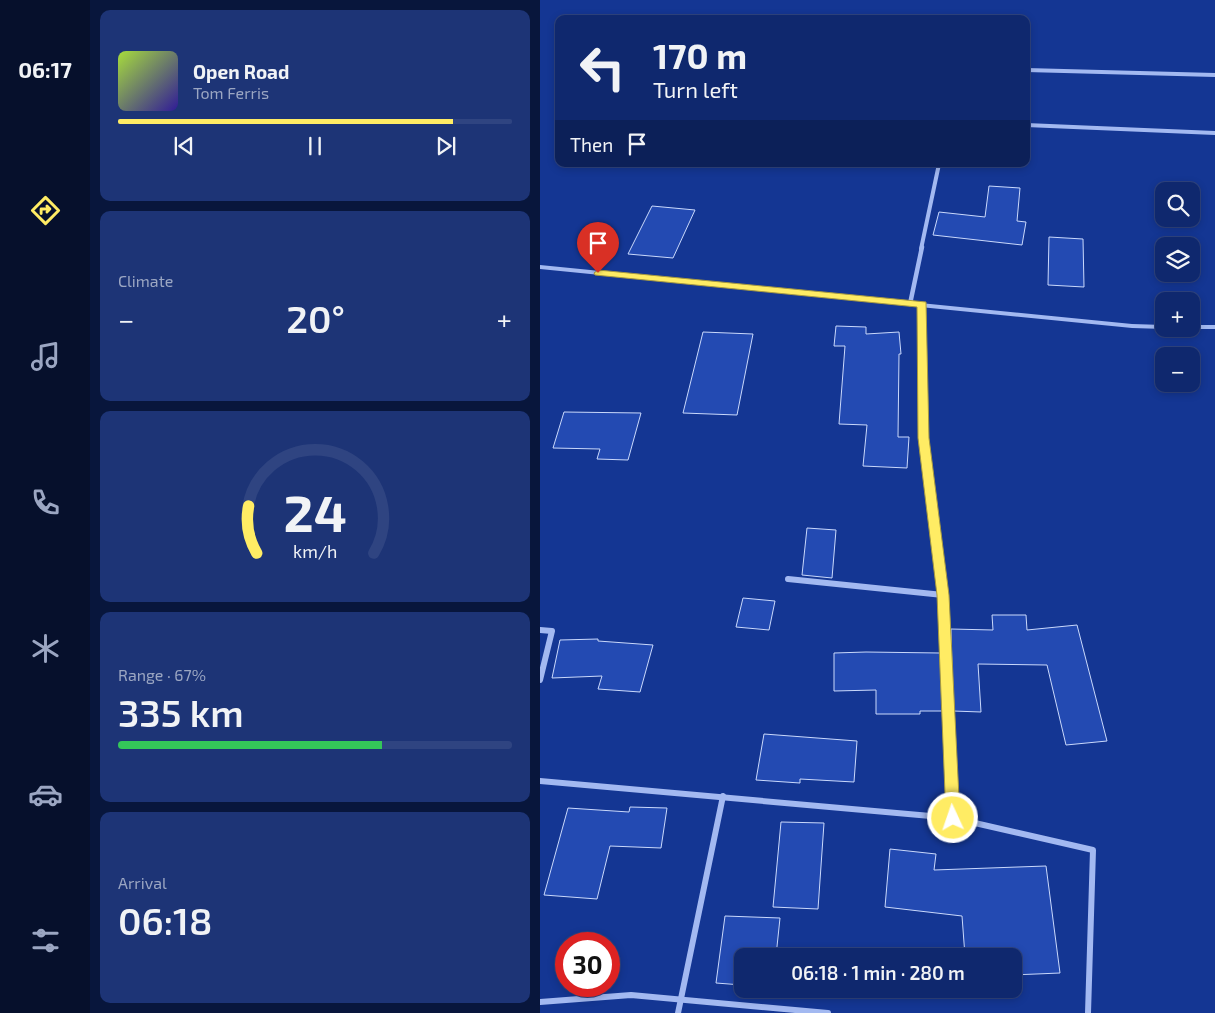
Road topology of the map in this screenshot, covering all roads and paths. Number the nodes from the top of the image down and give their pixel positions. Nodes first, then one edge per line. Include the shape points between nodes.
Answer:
1 (1030, 70) edge
2 (1215, 75) edge
3 (1030, 125) edge
4 (1215, 133) edge
5 (938, 167) edge
6 (540, 267) edge
7 (910, 304) junction
8 (922, 304) junction
9 (1155, 327) edge
10 (1200, 327) edge
11 (1215, 327) edge
12 (788, 579) dead end
13 (943, 595) junction
14 (540, 630) edge
15 (540, 680) edge
16 (540, 781) edge
17 (723, 796) junction
18 (953, 818) junction
19 (680, 1000) junction
20 (540, 1002) edge
21 (678, 1013) edge
22 (828, 1013) edge
23 (1088, 1013) edge

1 - 2 street
3 - 4 street
5 - 7 street
6 - 7 street
7 - 8 street
8 - 9 street
8 - 13 street via 923,438
10 - 11 street
12 - 13 street
13 - 18 street
14 - 15 street via 552,631
16 - 17 street
17 - 18 street
17 - 19 street
18 - 23 street via 1093,850
19 - 20 street via 631,995
19 - 21 street
19 - 22 street

